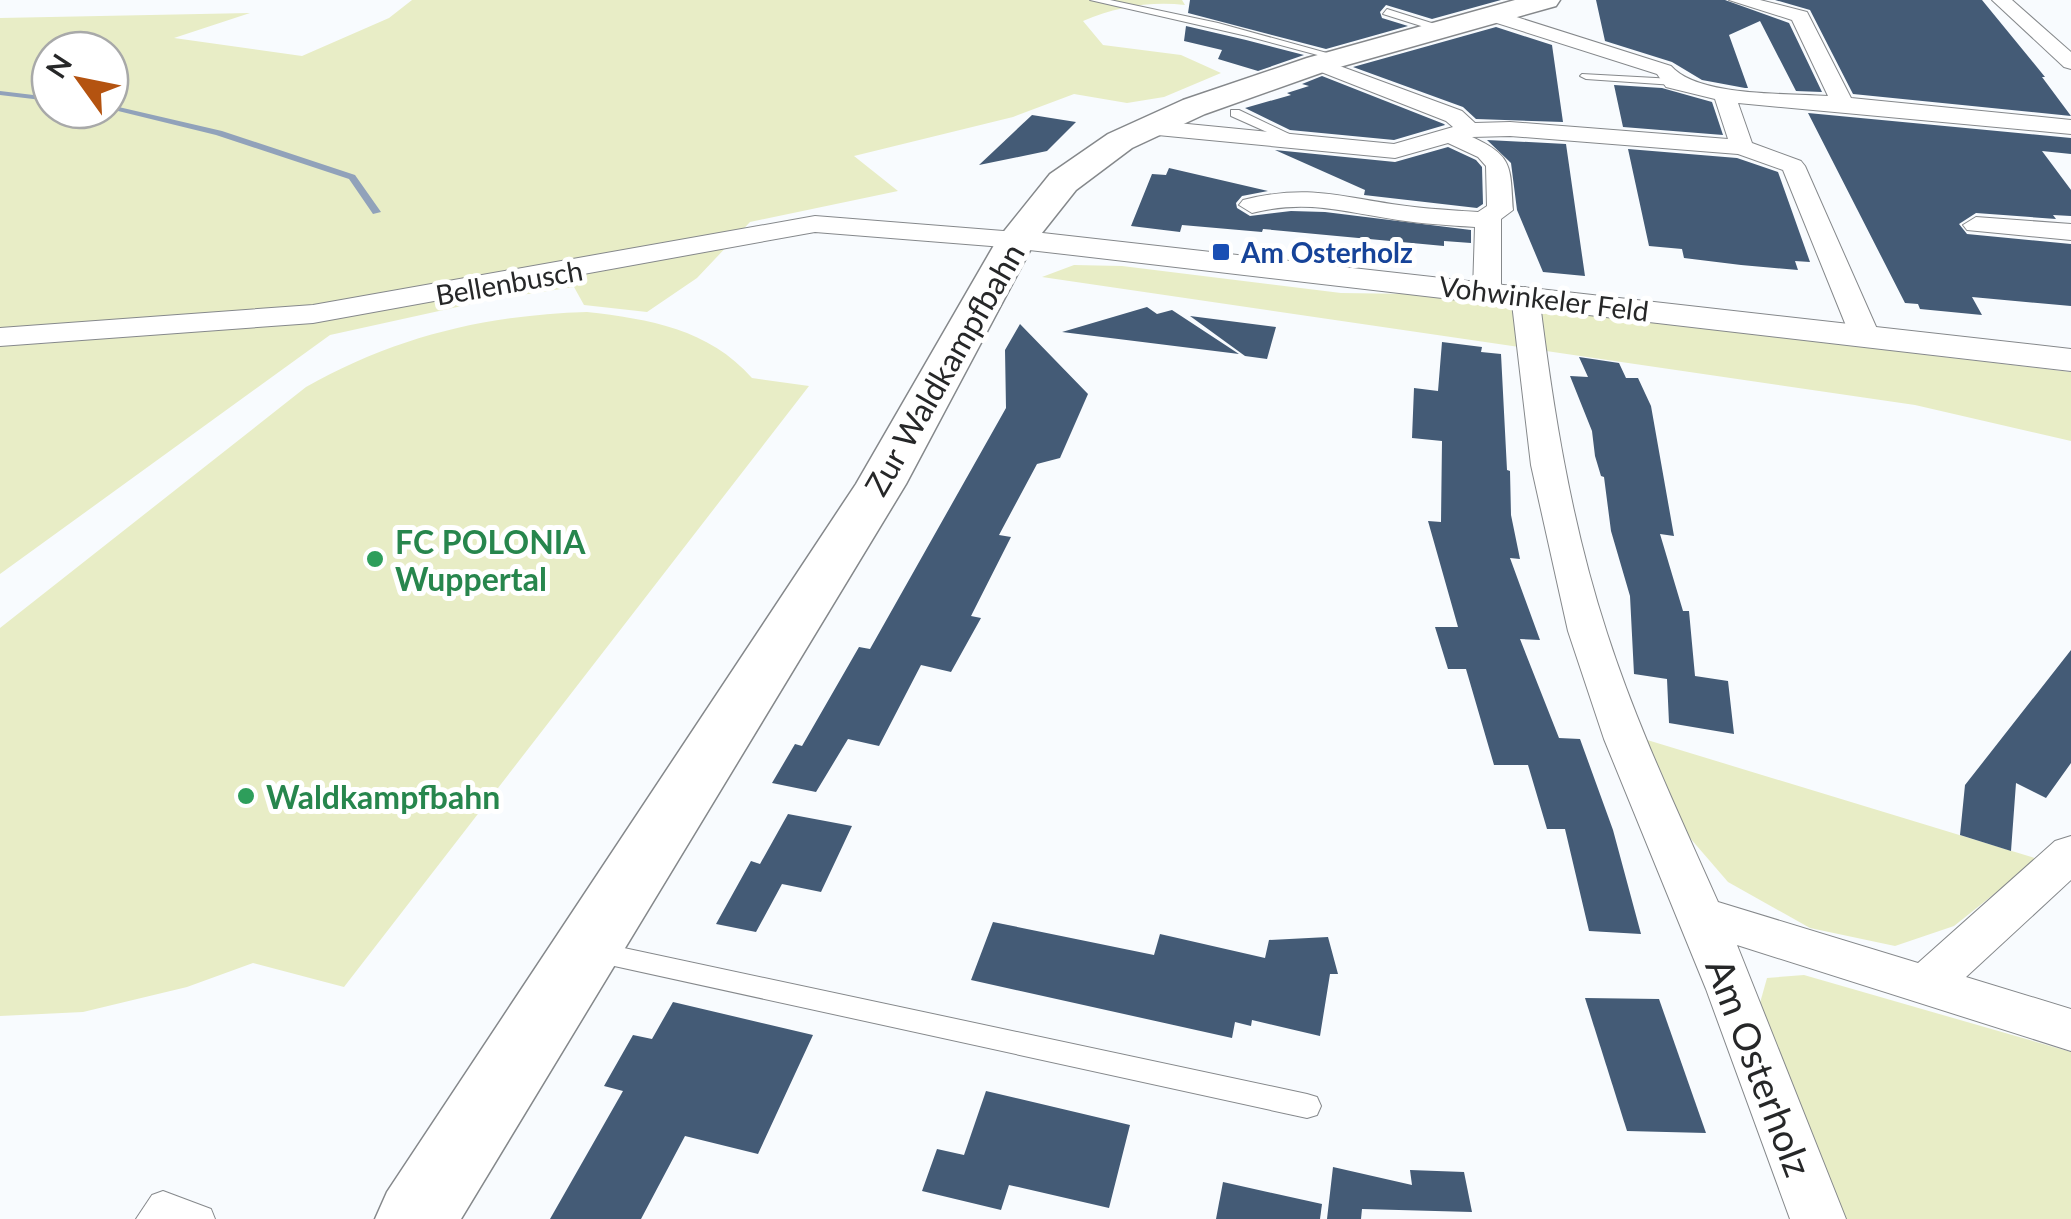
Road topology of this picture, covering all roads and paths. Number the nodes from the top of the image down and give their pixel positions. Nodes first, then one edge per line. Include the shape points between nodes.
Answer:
1 (1095, 0) edge
2 (1546, 0) edge
3 (1738, 0) edge
4 (2001, 0) edge
5 (1500, 7) edge
6 (1386, 12) dead end
7 (1438, 28) junction
8 (1329, 61) junction
9 (2071, 63) edge
10 (1586, 76) dead end
11 (1674, 82) junction
12 (1724, 95) junction
13 (1843, 104) junction
14 (1235, 113) dead end
15 (1148, 127) junction
16 (2071, 127) edge
17 (1459, 132) junction
18 (1302, 143) junction
19 (1742, 148) junction
20 (1252, 205) dead end
21 (1488, 220) junction
22 (1976, 225) dead end
23 (2071, 232) edge
24 (1016, 240) junction
25 (1487, 291) junction
26 (1525, 295) junction
27 (0, 337) edge
28 (1866, 338) junction
29 (2071, 360) edge
30 (2071, 853) edge
31 (1700, 916) junction
32 (585, 950) junction
33 (1924, 986) junction
34 (2071, 1030) edge
35 (1307, 1106) dead end
36 (151, 1219) edge
37 (200, 1219) edge
38 (416, 1219) edge
39 (1818, 1219) edge

1 - 8 lane via 1190,17
2 - 5 main road, Zur Waldkampfbahn
3 - 13 street via 1800,16
4 - 9 street
5 - 7 main road, Zur Waldkampfbahn
5 - 11 street via 1664,70
6 - 7 lane
7 - 8 main road, Zur Waldkampfbahn
8 - 15 main road, Zur Waldkampfbahn
8 - 17 street via 1454,116
10 - 11 lane
11 - 12 street
12 - 13 street
12 - 19 street
13 - 16 street
14 - 18 lane
15 - 18 street
15 - 24 main road, Zur Waldkampfbahn via 1063,182
17 - 18 street via 1395,151
17 - 19 street
17 - 21 street via 1496,159 1500,210
19 - 28 street via 1793,166
20 - 21 street via 1297,194
21 - 25 street
22 - 23 street
24 - 25 street, Vohwinkeler Feld
24 - 27 street, Bellenbusch via 815,224 313,314
24 - 32 main road, Zur Waldkampfbahn via 881,484
25 - 26 street, Vohwinkeler Feld
26 - 28 street, Vohwinkeler Feld
26 - 31 street, Am Osterholz via 1538,422 1588,634
28 - 29 street, Vohwinkeler Feld
30 - 33 street
31 - 33 street, Am Osterholz
31 - 39 street, Am Osterholz
32 - 35 lane
32 - 38 main road, Zur Waldkampfbahn
33 - 34 street, Am Osterholz
36 - 37 lane via 163,1205

